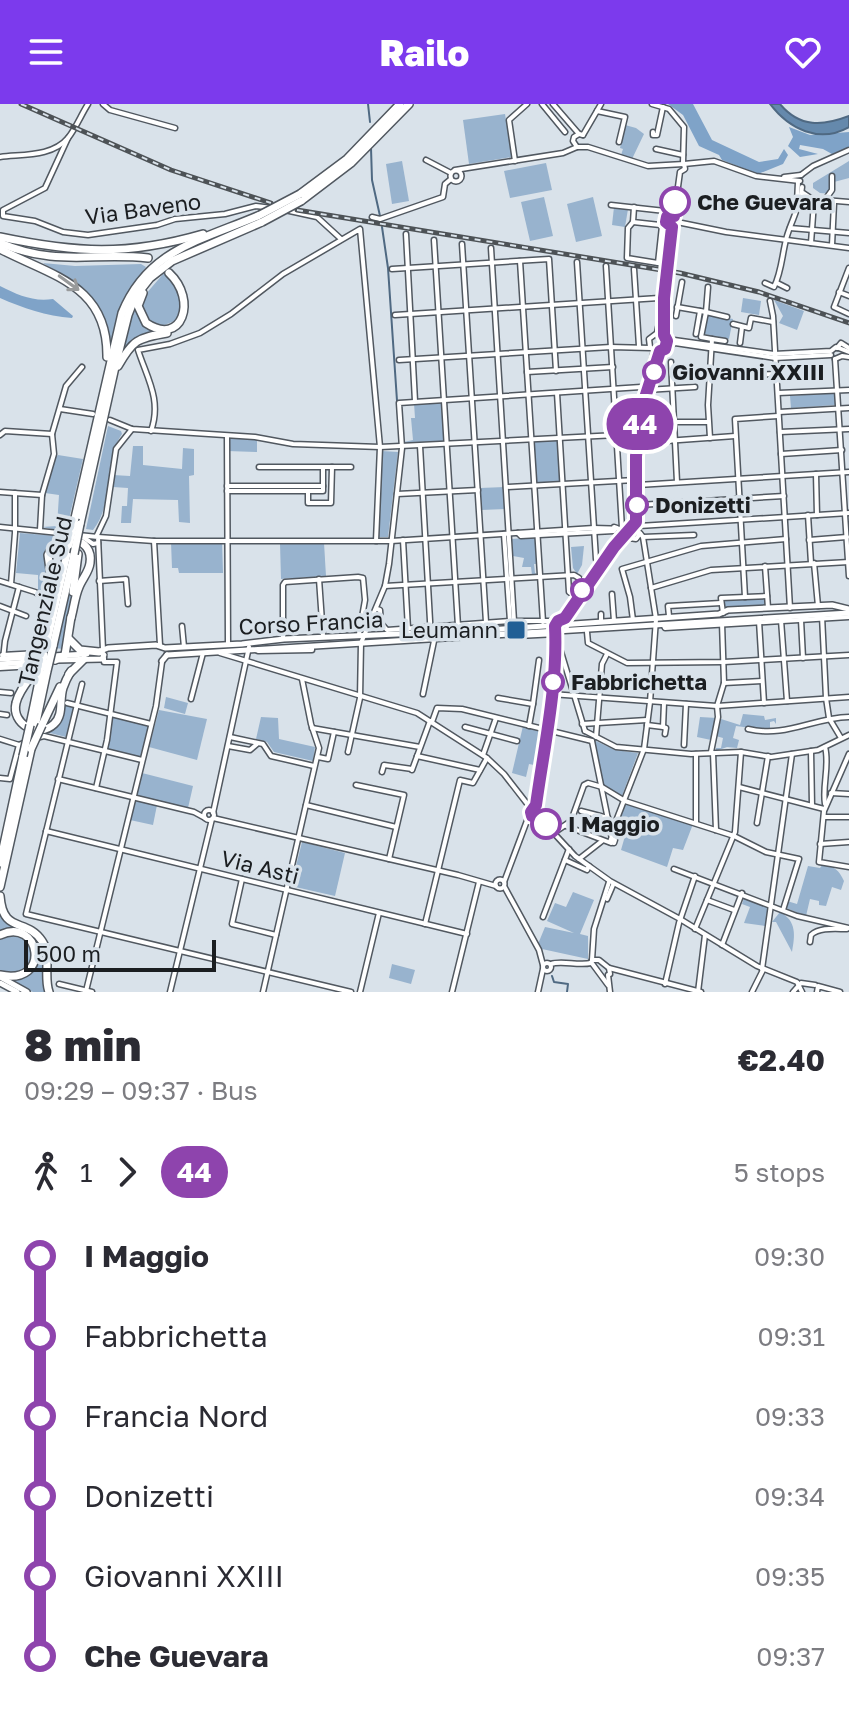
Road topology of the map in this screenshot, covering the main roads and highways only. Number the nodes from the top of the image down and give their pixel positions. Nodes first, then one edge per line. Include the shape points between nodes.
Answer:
1 (400, 104) edge
2 (409, 104) edge
3 (300, 197) junction
4 (261, 219) junction
5 (248, 220) junction
6 (0, 237) edge
7 (0, 246) edge
8 (147, 260) dead end
9 (160, 270) junction
10 (110, 370) junction
11 (73, 553) junction
12 (55, 605) junction
13 (849, 613) edge
14 (71, 618) junction
15 (657, 621) junction
16 (567, 628) junction
17 (556, 630) junction
18 (488, 633) junction
19 (363, 636) junction
20 (69, 639) junction
21 (50, 644) junction
22 (228, 648) junction
23 (251, 648) junction
24 (164, 649) junction
25 (65, 655) junction
26 (101, 655) junction
27 (40, 656) junction
28 (84, 659) junction
29 (1, 660) edge
30 (55, 660) junction
31 (162, 661) road end
32 (42, 671) junction
33 (71, 671) junction
34 (36, 726) junction
35 (0, 863) edge
36 (0, 887) edge
37 (0, 896) edge
38 (0, 935) edge
39 (0, 979) edge
40 (17, 992) edge
41 (27, 992) edge
42 (49, 992) edge

1 - 3 highway via 347,159
2 - 3 highway via 351,163
3 - 4 highway, bridge
4 - 5 highway
4 - 9 highway
5 - 6 highway via 116,251 61,249
5 - 10 highway via 178,249 146,272 122,313
7 - 8 highway via 59,262
7 -> 10 highway via 50,270 89,298 104,324
9 - 10 highway via 131,305
9 - 10 highway via 138,306 143,320 165,329 185,311 182,289 171,271 189,296 186,319 175,330 135,341
10 - 11 highway, Tangenziale Sud, bridge
11 - 12 highway, Tangenziale Sud
11 - 14 highway
11 - 21 highway, Tangenziale Sud
12 - 14 highway via 48,555 57,543 78,541 90,563
12 - 21 highway, Tangenziale Sud
13 - 15 main road, Corso Francia
13 - 15 main road, Corso Francia via 832,605 728,610
14 - 20 highway
15 - 16 main road, Corso Francia
15 - 16 main road, Corso Francia
16 - 17 main road, Corso Francia
17 - 18 main road, Corso Francia
17 - 18 main road, Corso Francia
18 - 19 main road, Corso Francia
19 - 23 main road, Corso Francia via 312,647
19 - 23 main road, Corso Francia via 284,639
20 - 25 highway
20 - 26 highway via 80,650
21 - 27 highway, Tangenziale Sud
21 - 32 highway, Tangenziale Sud, bridge
22 - 23 main road, Corso Francia
22 - 24 main road, Corso Francia
22 - 24 main road, Corso Francia via 203,653
24 - 26 main road, Corso Francia
24 - 31 main road
25 - 26 main road, Corso Francia
25 - 27 main road, Corso Francia
25 - 30 highway
26 - 28 main road, Corso Francia
27 - 29 main road, Corso Francia
27 - 29 main road, Corso Francia via 17,665
27 - 30 main road, Corso Francia
27 - 32 highway, Tangenziale Sud, bridge
28 - 30 main road, Corso Francia
28 - 33 highway
32 - 33 highway via 20,694 15,708 20,722 37,730 55,723
32 - 34 highway, Tangenziale Sud
33 - 34 highway
34 - 35 highway, Tangenziale Sud, bridge via 23,756
34 - 36 highway, bridge
37 - 42 highway via 10,922 41,939
38 - 39 highway via 23,934 33,943 35,956 26,973
39 - 40 main road
39 - 41 main road

